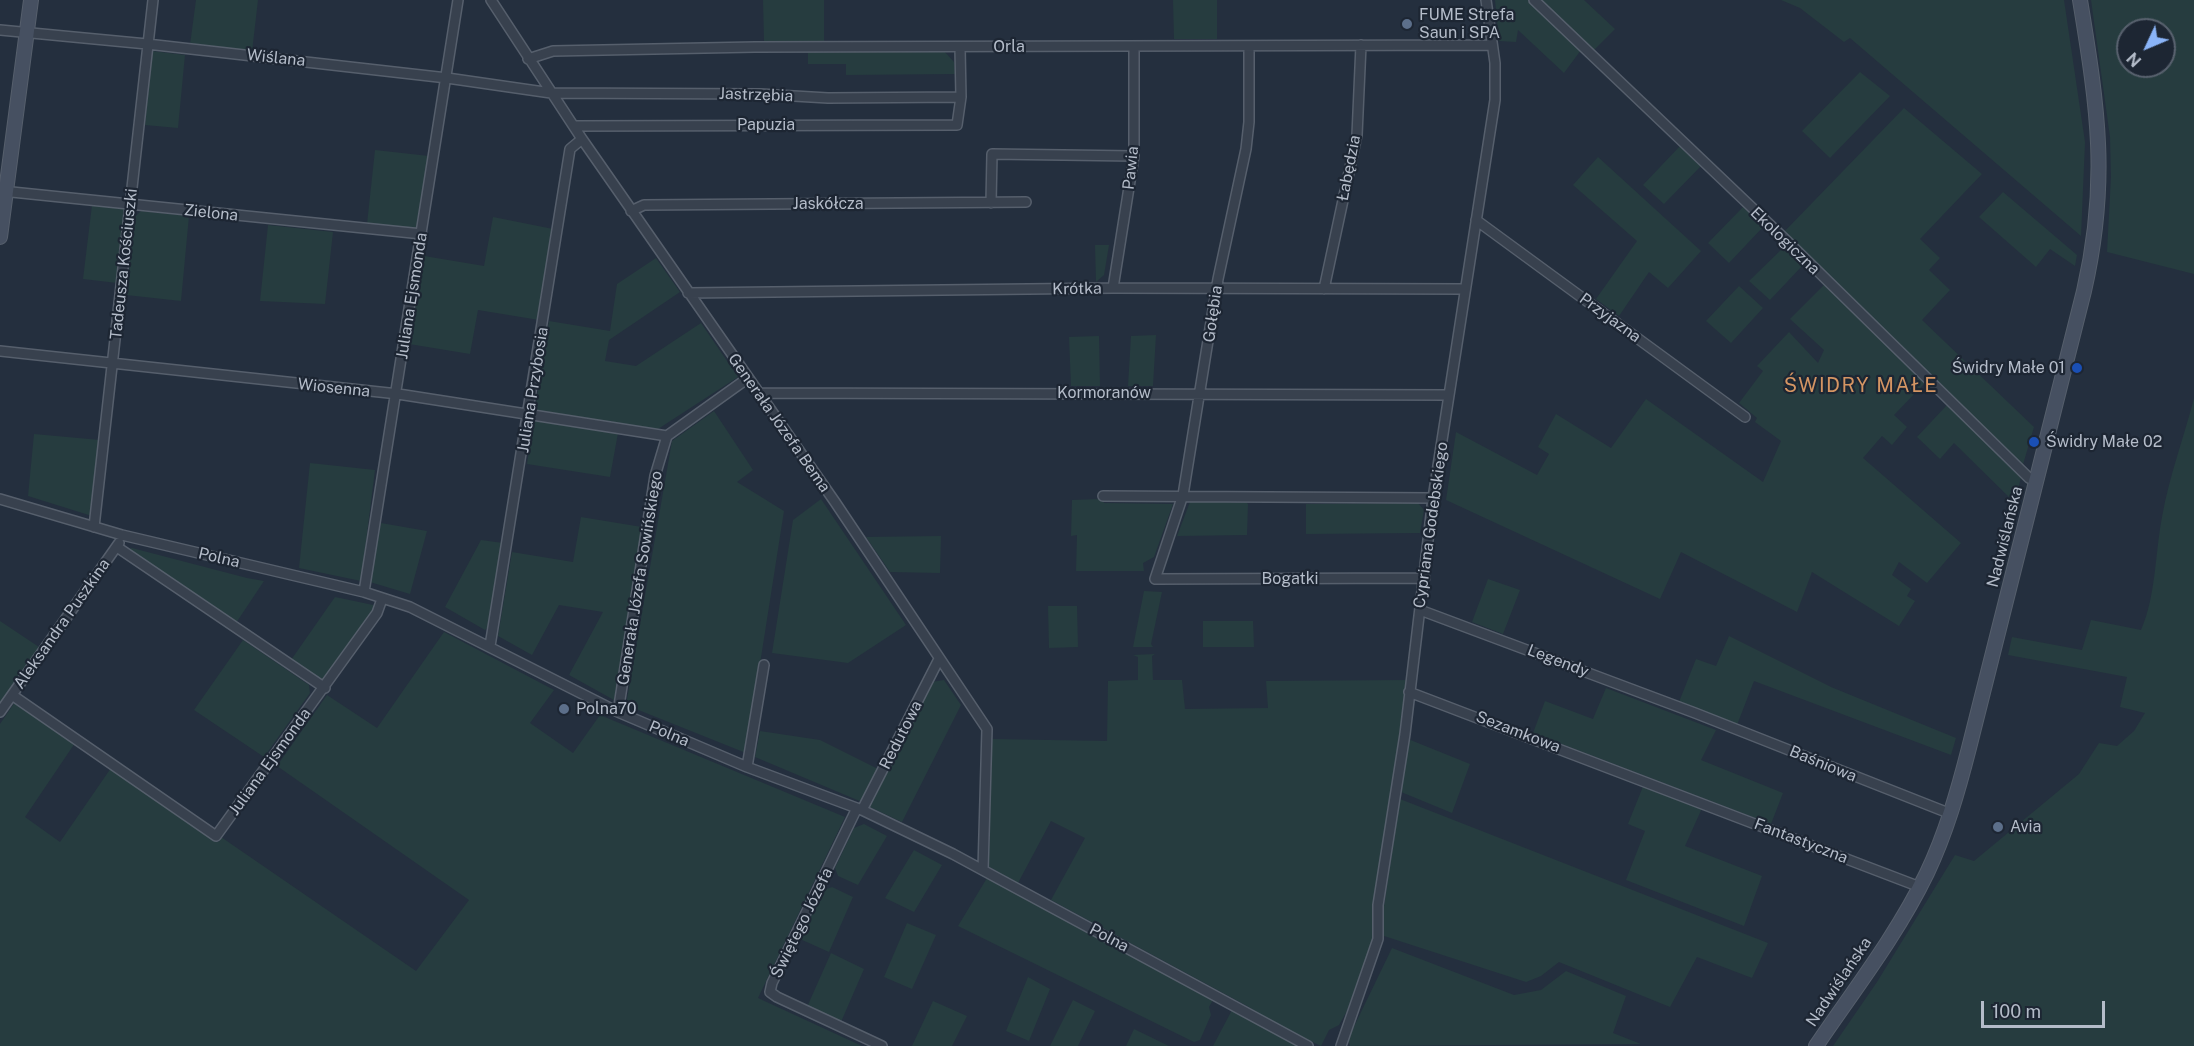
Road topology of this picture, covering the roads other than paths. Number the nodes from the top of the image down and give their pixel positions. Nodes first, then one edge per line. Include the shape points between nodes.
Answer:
1 (31, 0) edge
2 (153, 0) edge
3 (458, 0) edge
4 (491, 0) edge
5 (1486, 0) edge
6 (1533, 0) edge
7 (2080, 0) edge
8 (0, 30) edge
9 (27, 32) junction
10 (147, 44) junction
11 (1361, 45) junction
12 (1491, 45) junction
13 (1249, 46) junction
14 (1134, 47) junction
15 (960, 48) junction
16 (528, 59) junction
17 (447, 78) junction
18 (551, 93) junction
19 (961, 97) junction
20 (574, 126) junction
21 (582, 139) junction
22 (1134, 156) junction
23 (2, 191) edge
24 (1026, 202) dead end
25 (991, 203) junction
26 (130, 206) junction
27 (631, 211) junction
28 (1476, 220) junction
29 (422, 234) junction
30 (0, 237) edge
31 (1113, 288) junction
32 (1217, 289) junction
33 (1324, 289) junction
34 (1465, 289) junction
35 (688, 293) junction
36 (0, 351) edge
37 (114, 362) junction
38 (748, 378) junction
39 (759, 393) junction
40 (398, 394) junction
41 (1201, 394) junction
42 (1449, 395) junction
43 (529, 413) junction
44 (1744, 417) dead end
45 (667, 436) junction
46 (2036, 481) junction
47 (1183, 495) junction
48 (1102, 496) dead end
49 (1433, 498) junction
50 (0, 499) edge
51 (94, 527) junction
52 (122, 535) junction
53 (117, 547) junction
54 (1155, 579) joint
55 (1425, 579) junction
56 (364, 592) junction
57 (382, 598) junction
58 (1420, 610) junction
59 (490, 645) junction
60 (939, 659) junction
61 (764, 665) dead end
62 (325, 688) junction
63 (1410, 692) junction
64 (12, 695) junction
65 (0, 712) edge
66 (618, 712) junction
67 (1695, 713) joint
68 (747, 767) junction
69 (1683, 795) joint
70 (859, 809) junction
71 (1951, 814) junction
72 (983, 870) junction
73 (1920, 887) junction
74 (882, 1046) edge
75 (1308, 1046) edge
76 (1341, 1046) edge
77 (1816, 1046) edge

1 - 9 main road
2 - 10 street, Tadeusza Kościuszki
3 - 17 street, Juliana Ejsmonda
4 - 16 street, Generała Józefa Bema
5 - 12 street, Cypriana Godebskiego
6 - 46 street, Ekologiczna
7 - 46 main road, Nadwiślańska via 2098,119 2098,211 2084,291
8 - 9 street, Wiślana
9 - 10 street, Wiślana
9 - 23 main road
10 - 17 street, Wiślana
10 - 26 street, Tadeusza Kościuszki
11 - 12 street, Orla
11 - 13 street, Orla
11 - 33 street, Łabędzia via 1357,135
12 - 28 street, Cypriana Godebskiego via 1495,100
13 - 14 street, Orla
13 - 32 street, Gołębia via 1247,143
14 - 15 street, Orla
14 - 22 street, Pawia
15 - 16 street, Orla via 553,51
15 - 19 street
16 - 18 street, Generała Józefa Bema
17 - 18 street, Wiślana
17 - 29 street, Juliana Ejsmonda
18 - 19 street, Jastrzębia
18 - 20 street, Generała Józefa Bema
19 - 20 street, Papuzia via 957,125
20 - 21 street, Generała Józefa Bema
21 - 27 street, Generała Józefa Bema
21 - 43 street, Juliana Przybosia via 570,149
22 - 25 street via 992,154
22 - 31 street, Pawia
23 - 26 street, Zielona
23 - 30 main road
24 - 25 street, Jaskółcza
25 - 27 street, Jaskółcza via 644,205
26 - 29 street, Zielona
26 - 37 street, Tadeusza Kościuszki
27 - 35 street, Generała Józefa Bema
28 - 34 street, Cypriana Godebskiego
28 - 44 street, Przyjazna
29 - 40 street, Juliana Ejsmonda
31 - 32 street, Krótka
31 - 35 street, Krótka
32 - 33 street, Krótka
32 - 41 street, Gołębia
33 - 34 street, Krótka
34 - 42 street, Cypriana Godebskiego
35 - 38 street, Generała Józefa Bema
36 - 37 street, Wiosenna
37 - 40 street, Wiosenna
37 - 51 street, Tadeusza Kościuszki
38 - 39 street, Generała Józefa Bema
38 - 45 street
39 - 41 street, Kormoranów
39 - 60 street, Generała Józefa Bema
40 - 43 street, Wiosenna
40 - 56 street, Juliana Ejsmonda
41 - 42 street, Kormoranów
41 - 47 street, Gołębia
42 - 49 street, Cypriana Godebskiego
43 - 45 street, Wiosenna
43 - 59 street, Juliana Przybosia
45 - 66 street, Generała Józefa Sowińskiego via 655,476
46 - 71 main road, Nadwiślańska
47 - 48 street
47 - 49 street
47 - 54 street, Gołębia
49 - 55 street, Cypriana Godebskiego
50 - 51 street, Polna
51 - 52 street, Polna
52 - 53 street, Aleksandra Puszkina
52 - 56 street, Polna
53 - 62 street
53 - 64 street, Aleksandra Puszkina
54 - 55 street, Bogatki
55 - 58 street, Cypriana Godebskiego
56 - 57 street, Polna
57 - 59 street, Polna via 418,610
57 - 62 street, Juliana Ejsmonda via 378,613
58 - 63 street, Cypriana Godebskiego
58 - 67 street, Legendy
59 - 66 street, Polna
60 - 70 street, Redutowa
60 - 72 street, Generała Józefa Bema via 987,729
61 - 68 street
62 - 64 street, Juliana Ejsmonda via 216,836
63 - 69 street, Sezamkowa
63 - 76 street, Cypriana Godebskiego via 1378,905 1378,939
64 - 65 street, Aleksandra Puszkina
66 - 68 street, Polna
67 - 71 street, Baśniowa
68 - 70 street, Polna
69 - 73 street, Fantastyczna
70 - 72 street, Polna
70 - 74 street, Świętego Józefa via 770,992
71 - 73 main road, Nadwiślańska
72 - 75 street, Polna
73 - 77 main road, Nadwiślańska

